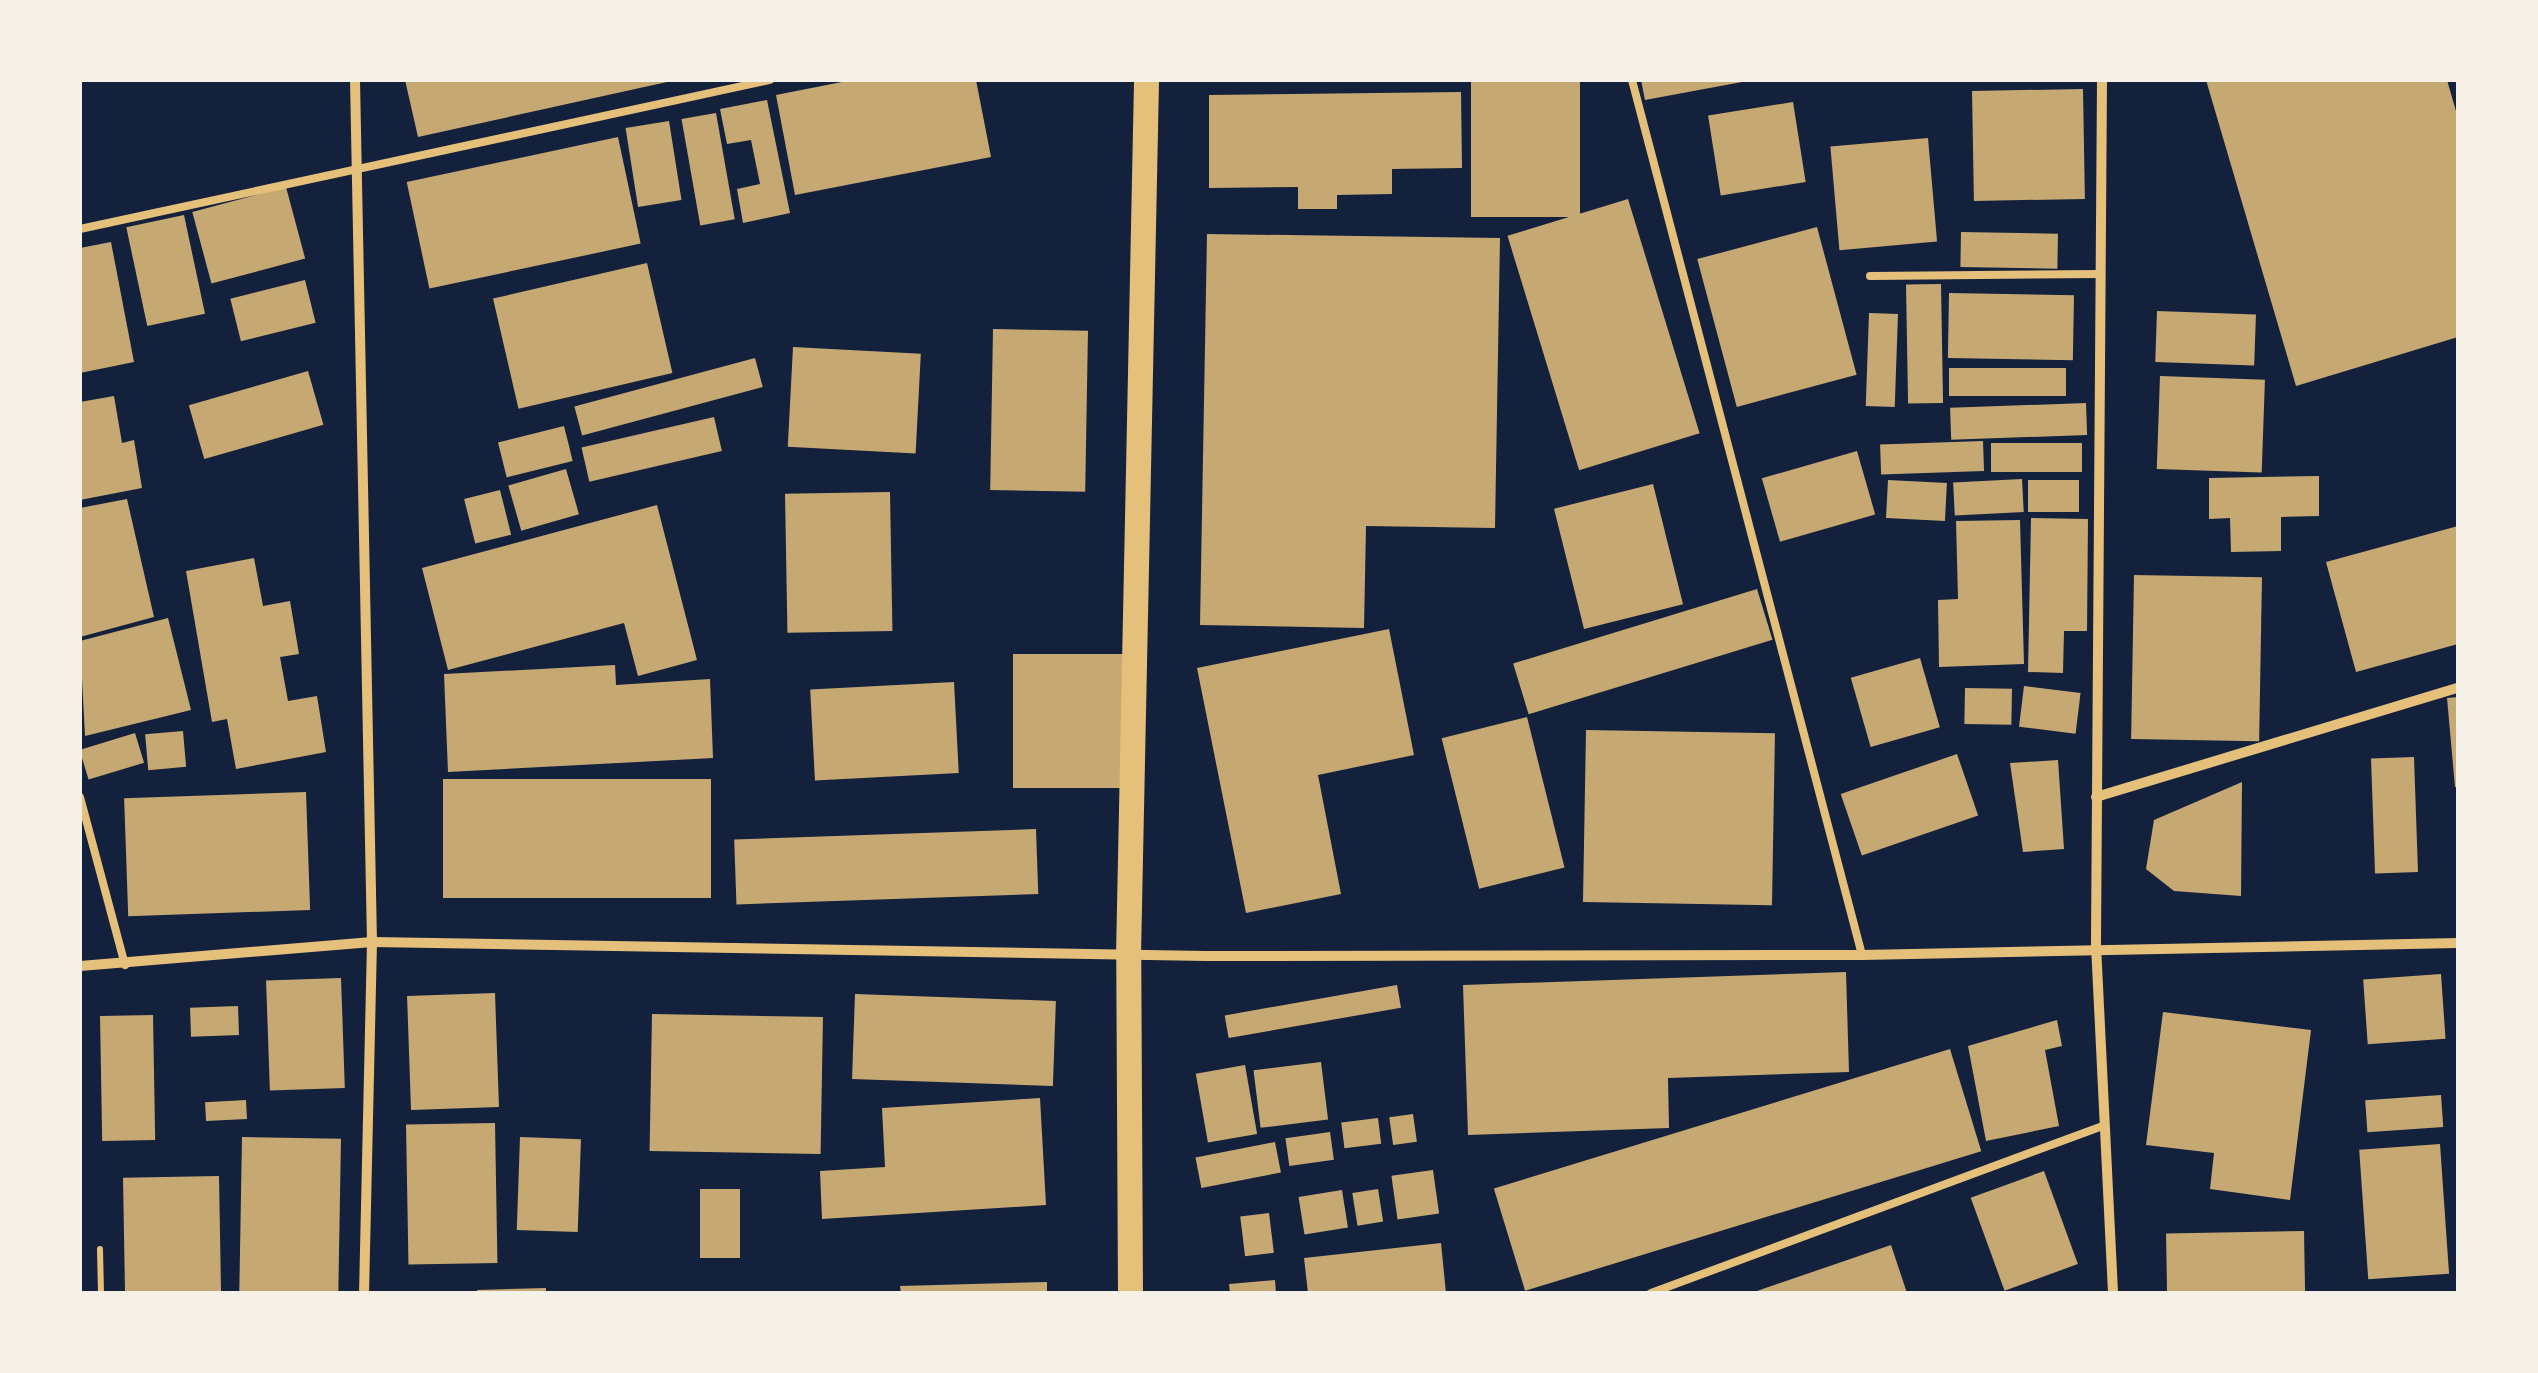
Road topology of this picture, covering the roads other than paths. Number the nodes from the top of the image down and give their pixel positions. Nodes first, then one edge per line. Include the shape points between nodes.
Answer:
1 (355, 80) edge
2 (770, 80) edge
3 (1146, 80) edge
4 (1632, 80) edge
5 (2102, 80) edge
6 (361, 164) junction
7 (80, 230) edge
8 (2100, 274) junction
9 (1870, 276) dead end
10 (2458, 688) edge
11 (2096, 796) junction
12 (80, 797) edge
13 (372, 942) junction
14 (2458, 944) edge
15 (2096, 946) junction
16 (1128, 955) junction
17 (1862, 955) junction
18 (80, 966) edge
19 (125, 966) junction
20 (2104, 1126) junction
21 (364, 1293) edge
22 (1130, 1293) edge
23 (1650, 1293) edge
24 (2112, 1293) edge

1 - 6 street
2 - 6 lane
3 - 16 main road
4 - 17 lane
5 - 8 street
6 - 7 lane
6 - 13 street
8 - 9 lane
8 - 11 street
10 - 11 street
11 - 15 street
12 - 19 lane
13 - 16 street
13 - 19 street
13 - 21 street
14 - 15 street
15 - 17 street
15 - 20 street
16 - 17 street
16 - 22 main road
18 - 19 street
20 - 23 lane
20 - 24 street

